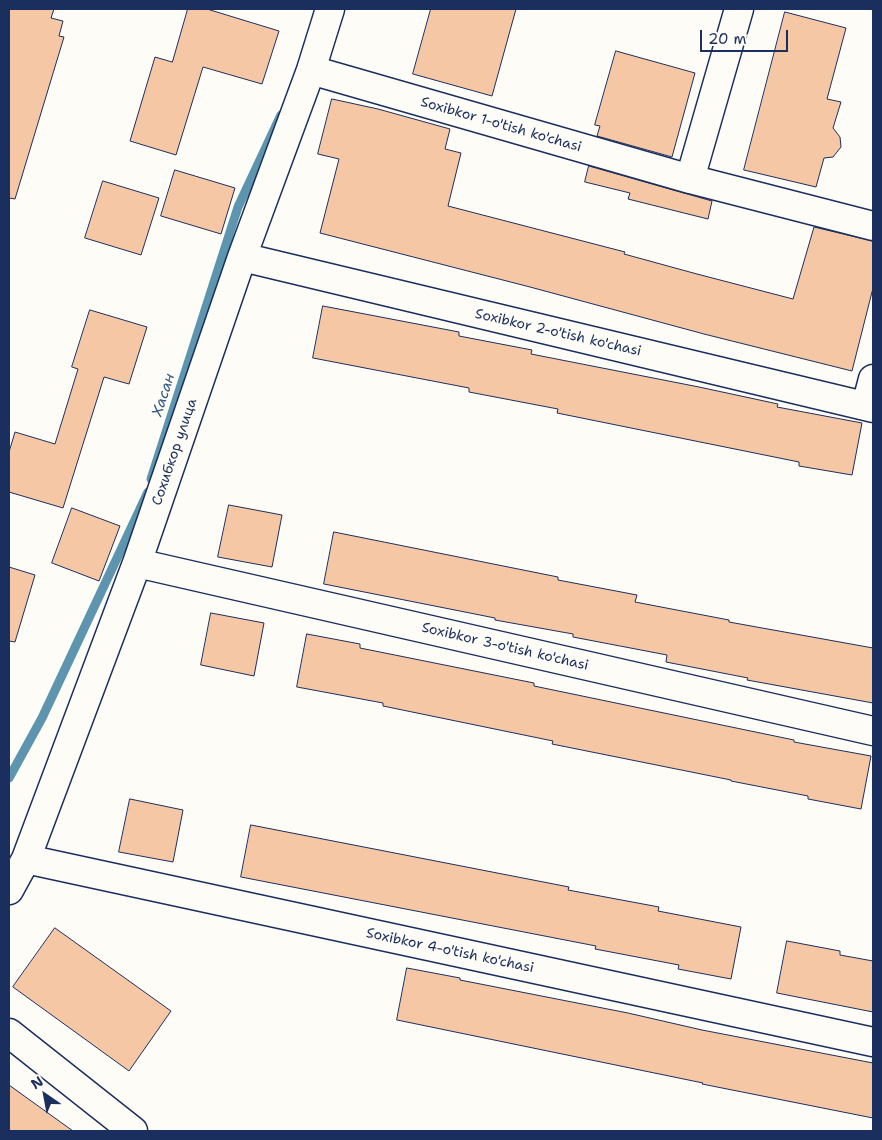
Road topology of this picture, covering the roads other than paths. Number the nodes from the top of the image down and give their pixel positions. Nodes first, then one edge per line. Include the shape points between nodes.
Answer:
1 (330, 9) edge
2 (739, 9) edge
3 (311, 70) junction
4 (690, 179) junction
5 (873, 226) edge
6 (242, 257) junction
7 (873, 379) edge
8 (870, 407) edge
9 (137, 563) junction
10 (873, 731) edge
11 (26, 859) junction
12 (9, 890) edge
13 (9, 1034) edge
14 (873, 1042) edge
15 (133, 1131) edge

1 - 3 street, Сохибкор улица
2 - 4 street
3 - 4 street, Soxibkor 1-o'tish ko'chasi
3 - 6 street, Сохибкор улица
4 - 5 street, Soxibkor 1-o'tish ko'chasi
6 - 8 street, Soxibkor 2-o'tish ko'chasi
6 - 9 street, Сохибкор улица
7 - 8 street
9 - 10 street, Soxibkor 3-o'tish ko'chasi
9 - 11 street, Сохибкор улица
11 - 12 street, Сохибкор улица
11 - 14 street, Soxibkor 4-o'tish ko'chasi
13 - 15 street

